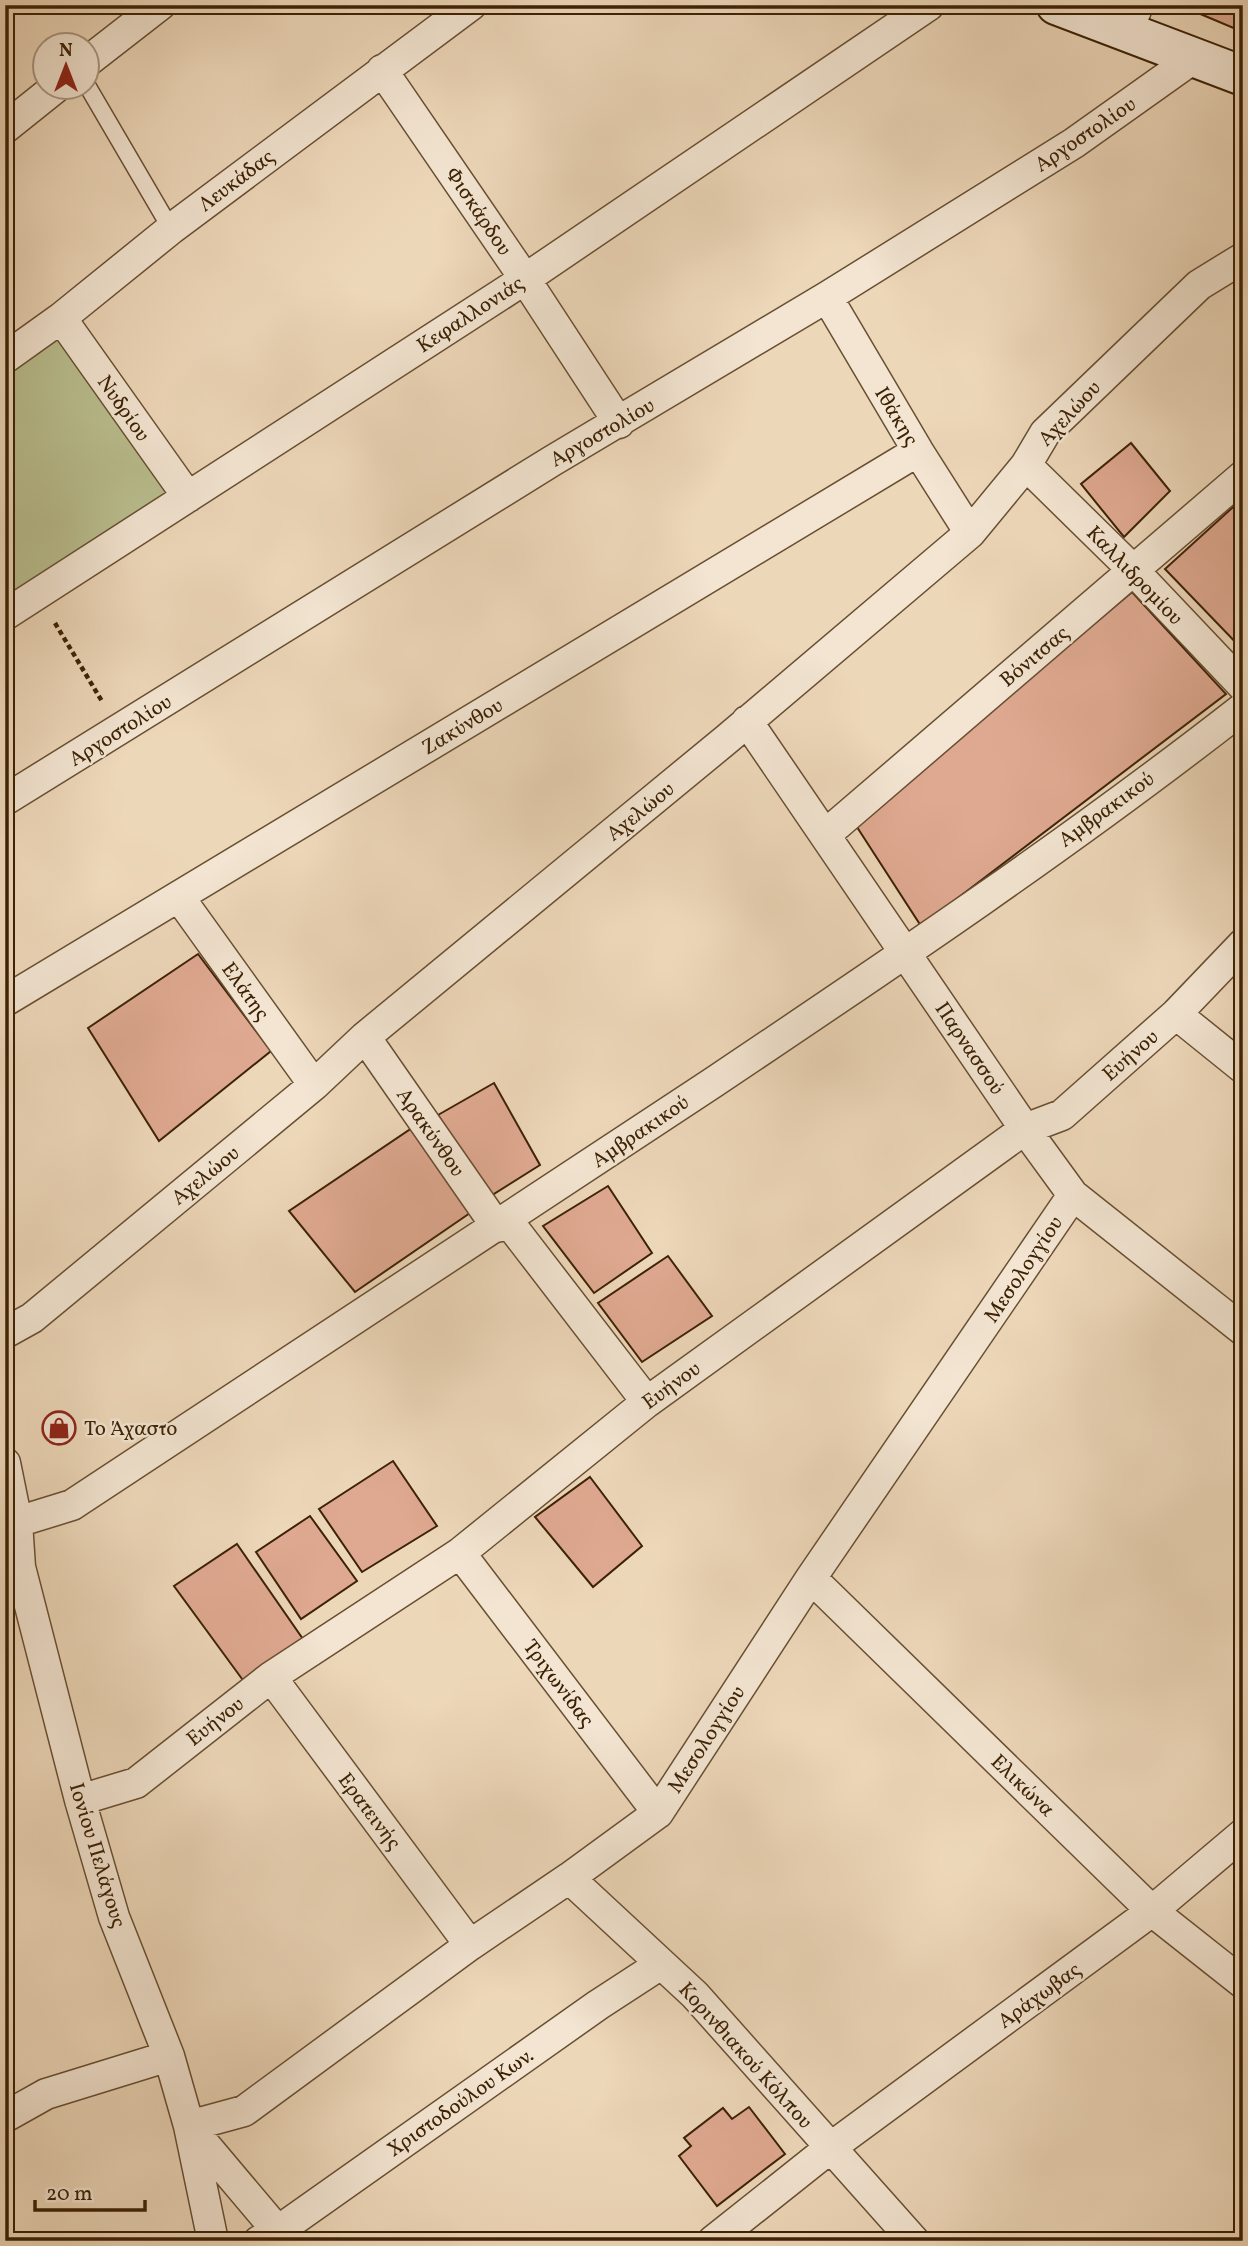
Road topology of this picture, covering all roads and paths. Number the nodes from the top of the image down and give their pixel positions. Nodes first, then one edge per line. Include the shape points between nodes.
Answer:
1 (160, 5) edge
2 (471, 5) edge
3 (929, 5) edge
4 (1056, 5) edge
5 (1132, 19) edge
6 (102, 50) edge
7 (1195, 57) junction
8 (382, 70) junction
9 (1243, 76) edge
10 (38, 102) edge
11 (97, 102) edge
12 (5, 128) edge
13 (171, 229) junction
14 (1243, 258) edge
15 (525, 279) junction
16 (827, 297) junction
17 (61, 318) junction
18 (5, 358) edge
19 (619, 423) junction
20 (918, 451) junction
21 (1026, 465) junction
22 (1243, 476) edge
23 (188, 497) junction
24 (970, 533) junction
25 (1134, 572) junction
26 (38, 594) junction
27 (5, 615) edge
28 (1243, 686) edge
29 (1243, 708) edge
30 (747, 721) junction
31 (119, 730) junction
32 (5, 800) edge
33 (825, 835) junction
34 (178, 897) junction
35 (1243, 944) edge
36 (906, 953) junction
37 (5, 1001) edge
38 (1176, 1014) junction
39 (365, 1037) junction
40 (1243, 1069) edge
41 (314, 1085) junction
42 (1025, 1129) junction
43 (1073, 1195) junction
44 (502, 1223) junction
45 (1243, 1330) edge
46 (5, 1333) edge
47 (648, 1402) junction
48 (5, 1463) edge
49 (17, 1522) junction
50 (460, 1553) junction
51 (13, 1570) edge
52 (811, 1578) junction
53 (271, 1677) junction
54 (80, 1800) junction
55 (658, 1813) junction
56 (1243, 1834) edge
57 (569, 1878) junction
58 (1152, 1912) junction
59 (470, 1945) junction
60 (661, 1964) junction
61 (1243, 1983) edge
62 (169, 2056) junction
63 (5, 2117) edge
64 (189, 2126) junction
65 (830, 2148) junction
66 (275, 2237) edge
67 (213, 2241) edge
68 (713, 2241) edge
69 (914, 2241) edge

1 - 6 street
2 - 8 street, Λευκάδας
3 - 15 street, Κεφαλλονιάς
4 - 5 main road
5 - 7 main road
7 - 9 main road
7 - 16 street, Αργοστολίου via 1074,143
8 - 13 street, Λευκάδας
8 - 15 street, Φισκάρδου
10 - 12 street
11 - 13 lane
13 - 17 street, Λευκάδας
14 - 21 street, Αχελώου via 1199,285 1180,303 1045,433
15 - 19 street, Φισκάρδου
15 - 23 street, Κεφαλλονιάς
16 - 19 street, Αργοστολίου
16 - 20 street, Ιθάκης
17 - 18 street, Λευκάδας
17 - 23 street, Νυδρίου
19 - 31 street, Αργοστολίου
20 - 24 street, Ιθάκης
20 - 34 street, Ζακύνθου
21 - 24 street, Αχελώου
21 - 25 street, Καλλιδρομίου
22 - 25 street, Βόνιτσας
23 - 26 street, Κεφαλλονιάς
24 - 30 street, Αχελώου
25 - 28 street, Καλλιδρομίου
25 - 33 street, Βόνιτσας
26 - 27 street, Κεφαλλονιάς
26 - 31 path
29 - 36 street, Αμβρακικού
30 - 33 street, Παρνασσού
30 - 39 street, Αχελώου
31 - 32 street, Αργοστολίου
33 - 36 street, Παρνασσού
34 - 37 street, Ζακύνθου
34 - 41 street, Ελάτης
35 - 38 street, Ευήνου
36 - 42 street, Παρνασσού
36 - 44 street, Αμβρακικού
38 - 40 street
38 - 42 street, Ευήνου via 1062,1115
39 - 41 street, Αχελώου
39 - 44 street, Αρακύνθου
41 - 46 street, Αχελώου via 32,1318
42 - 43 street, Παρνασσού
42 - 47 street, Ευήνου
43 - 45 street, Παρνασσού
43 - 52 street, Μεσολογγίου
44 - 47 street, Αρακύνθου
44 - 49 street, Αμβρακικού via 72,1505
47 - 50 street, Ευήνου
48 - 49 street, Ιονίου Πελάγους
49 - 51 street, Ιονίου Πελάγους
50 - 53 street, Ευήνου
50 - 55 street, Τριχωνίδας
51 - 54 street, Ιονίου Πελάγους
52 - 55 street, Μεσολογγίου
52 - 58 street, Ελικώνα
53 - 54 street, Ευήνου via 136,1783
53 - 59 street, Ερατεινής
54 - 62 street, Ιονίου Πελάγους via 114,1917
55 - 57 street, Μεσολογγίου
56 - 58 street, Αράχωβας
57 - 59 street, Μεσολογγίου
57 - 60 street, Κορινθιακού Κόλπου
58 - 61 street, Ελικώνα
58 - 65 street, Αράχωβας
59 - 64 street, Μεσολογγίου via 244,2111
60 - 65 street, Κορινθιακού Κόλπου via 695,1995
60 - 66 street, Χριστοδούλου Κων.
62 - 63 street via 46,2094
62 - 64 street, Ιονίου Πελάγους
64 - 66 street
64 - 67 street, Ιονίου Πελάγους
65 - 68 street, Αράχωβας
65 - 69 street, Κορινθιακού Κόλπου

